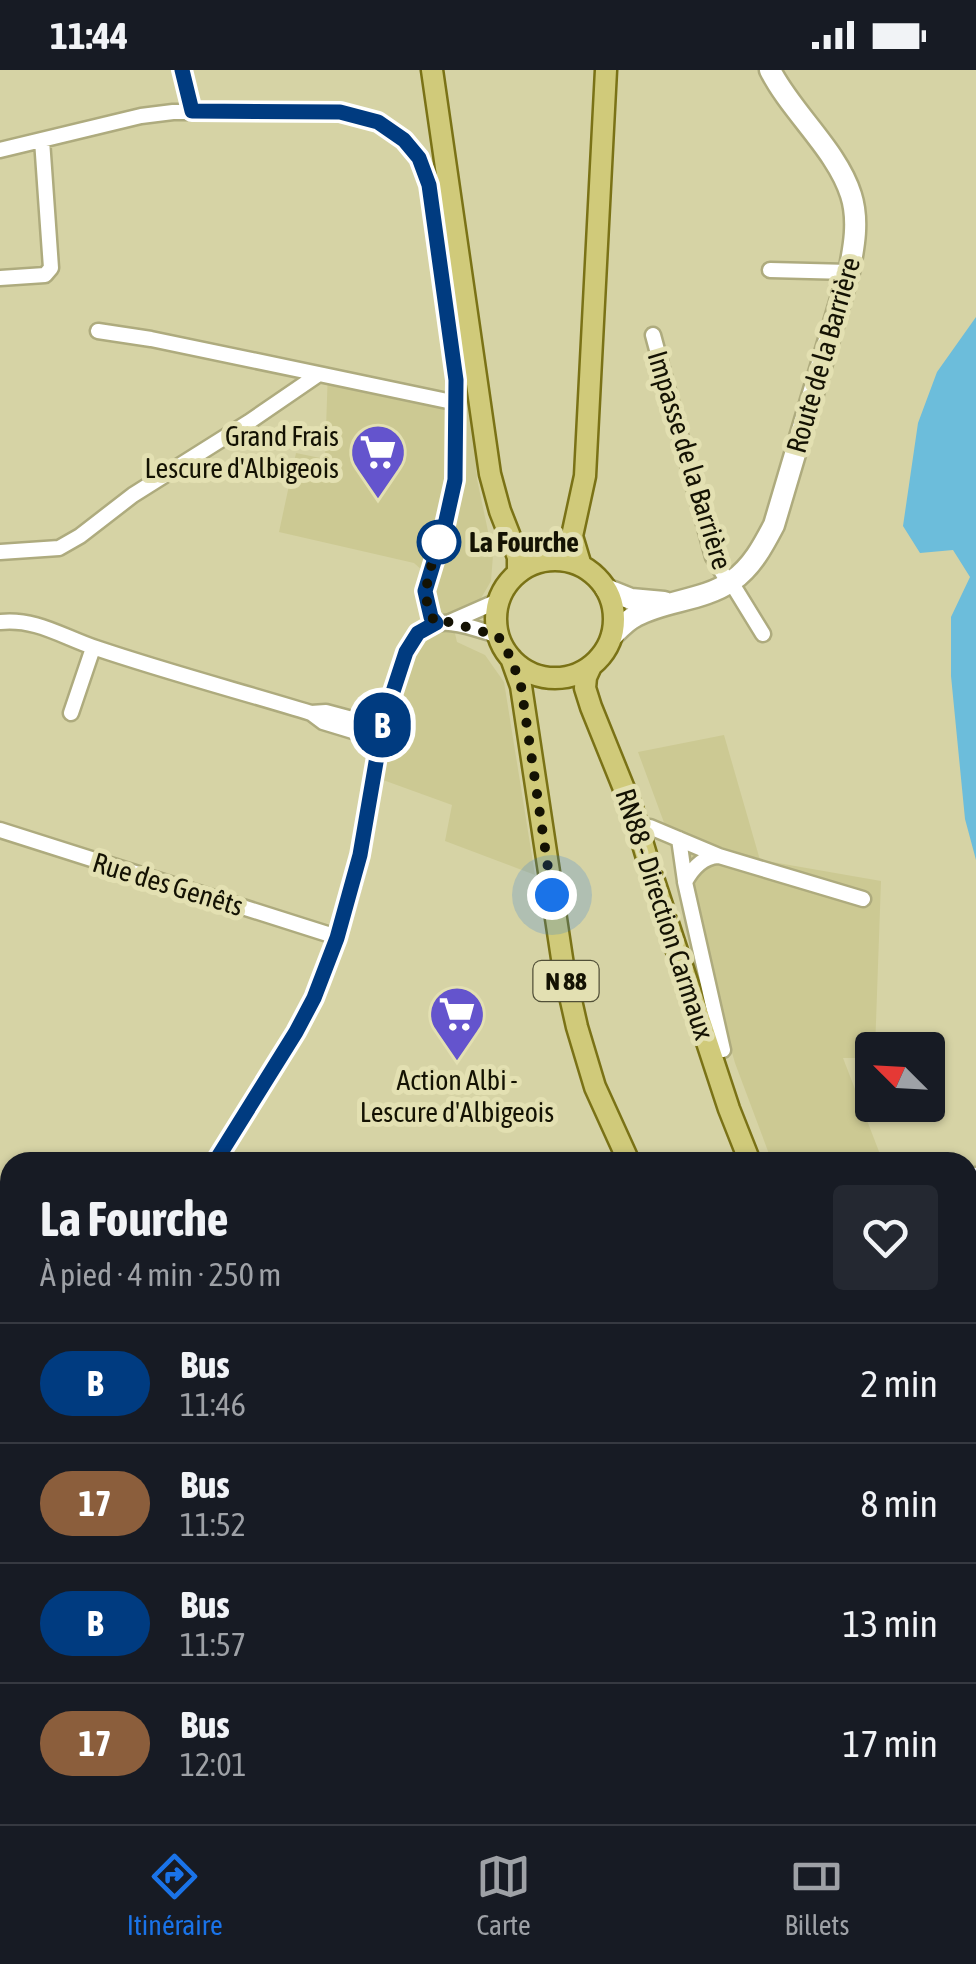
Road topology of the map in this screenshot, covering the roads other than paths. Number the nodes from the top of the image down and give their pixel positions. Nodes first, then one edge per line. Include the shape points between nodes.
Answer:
1 (182, 70) edge
2 (432, 70) edge
3 (606, 70) edge
4 (770, 70) edge
5 (192, 111) junction
6 (42, 140) junction
7 (0, 150) edge
8 (770, 270) dead end
9 (849, 272) junction
10 (0, 278) edge
11 (98, 331) dead end
12 (653, 335) dead end
13 (319, 374) junction
14 (457, 403) junction
15 (0, 552) edge
16 (581, 566) junction
17 (518, 573) junction
18 (730, 583) junction
19 (606, 590) junction
20 (500, 600) junction
21 (671, 602) junction
22 (0, 622) edge
23 (442, 623) junction
24 (763, 634) dead end
25 (498, 636) junction
26 (612, 636) junction
27 (92, 648) junction
28 (511, 658) junction
29 (591, 666) junction
30 (72, 713) dead end
31 (597, 720) junction
32 (381, 733) junction
33 (650, 827) junction
34 (0, 830) edge
35 (679, 839) junction
36 (719, 856) junction
37 (685, 882) junction
38 (863, 899) dead end
39 (337, 938) junction
40 (723, 1050) junction
41 (221, 1152) edge
42 (624, 1152) edge
43 (746, 1152) edge
44 (759, 1152) edge

1 - 5 street
2 - 17 main road via 490,474
3 - 16 main road via 585,476 572,536
4 - 9 street, Route de la Barrière via 851,193 855,242
5 - 6 street
5 - 14 street via 340,112 378,122 404,140 429,185
6 - 7 street
6 - 10 street via 52,268 45,275
8 - 9 street
9 - 18 street, Route de la Barrière via 774,524 760,552
11 - 13 street
12 - 18 street, Impasse de la Barrière via 713,557
13 - 14 street
13 - 15 street via 59,548
14 - 23 street via 455,480 425,591 431,617
16 - 17 main road via 548,561
16 - 19 main road
17 - 20 main road
18 - 21 street, Route de la Barrière
18 - 24 street, Impasse de la Barrière
19 - 21 street, Route de la Barrière
19 - 26 main road via 614,612
20 - 23 street
20 - 25 main road
21 - 26 street, Route de la Barrière via 633,617
22 - 27 street via 40,625
23 - 25 street
23 - 32 street via 418,633 406,652
25 - 28 main road
26 - 29 main road
27 - 30 street
27 - 32 street
28 - 29 main road via 550,678
28 - 42 main road, N 88 via 521,686 562,965 595,1087
29 - 31 main road, RN88 - Direction Carmaux via 585,688
31 - 33 main road
31 - 43 main road, RN88 - Direction Carmaux
32 - 39 street via 360,855
33 - 35 street
33 - 40 main road
34 - 39 street, Rue des Genêts
35 - 36 street
35 - 37 street
36 - 37 street via 692,868
36 - 38 street
37 - 40 street
39 - 41 street via 298,1030
40 - 44 main road

